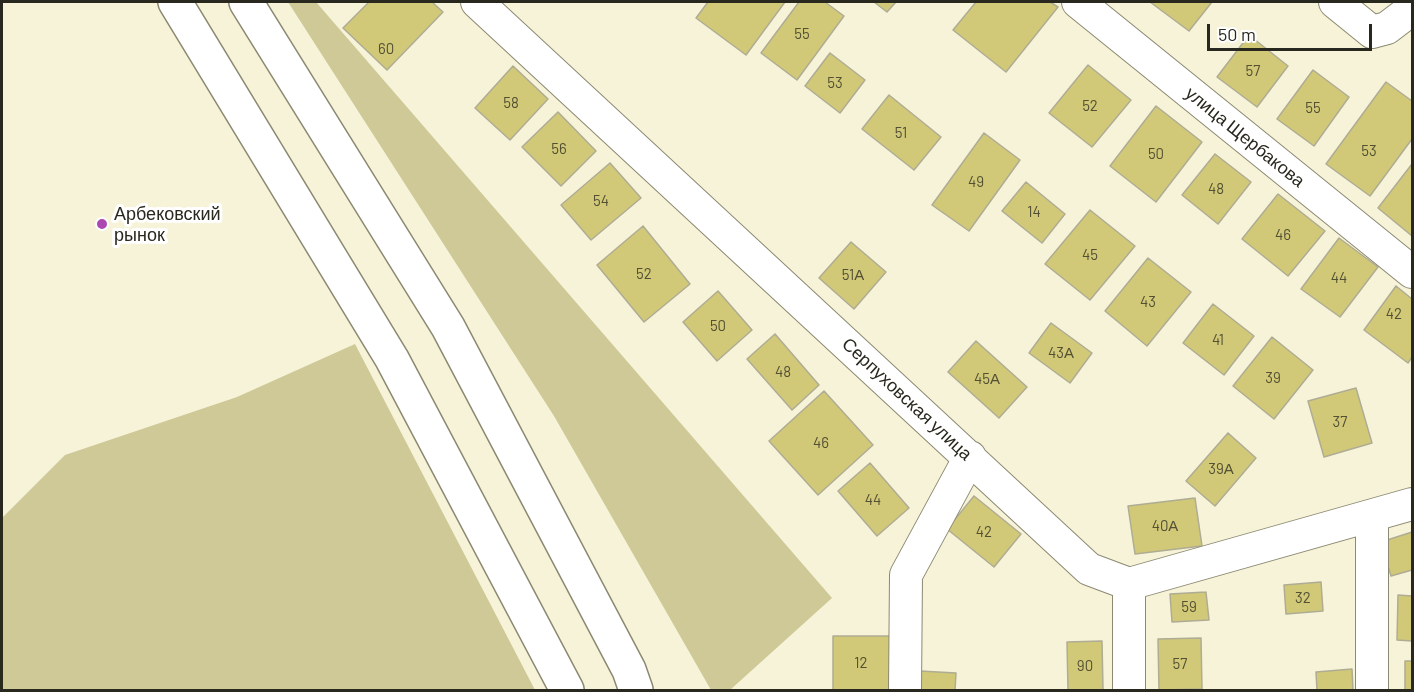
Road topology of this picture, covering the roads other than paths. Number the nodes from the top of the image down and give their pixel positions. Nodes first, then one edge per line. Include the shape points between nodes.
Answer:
1 (175, 2) edge
2 (246, 2) edge
3 (477, 2) edge
4 (1077, 2) edge
5 (1335, 2) edge
6 (1413, 9) edge
7 (1413, 272) edge
8 (970, 457) junction
9 (1413, 504) edge
10 (1372, 516) junction
11 (1129, 584) junction
12 (567, 690) edge
13 (636, 690) edge
14 (905, 690) edge
15 (1129, 690) edge
16 (1372, 690) edge

1 - 12 main road via 392,359
2 - 13 main road via 448,327
3 - 8 street, Серпуховская улица
4 - 7 street, улица Щербакова
5 - 6 street via 1372,32 1387,28
8 - 11 street, Серпуховская улица via 1089,569
8 - 14 street via 906,575
9 - 10 street
10 - 11 street
10 - 16 street
11 - 15 street

